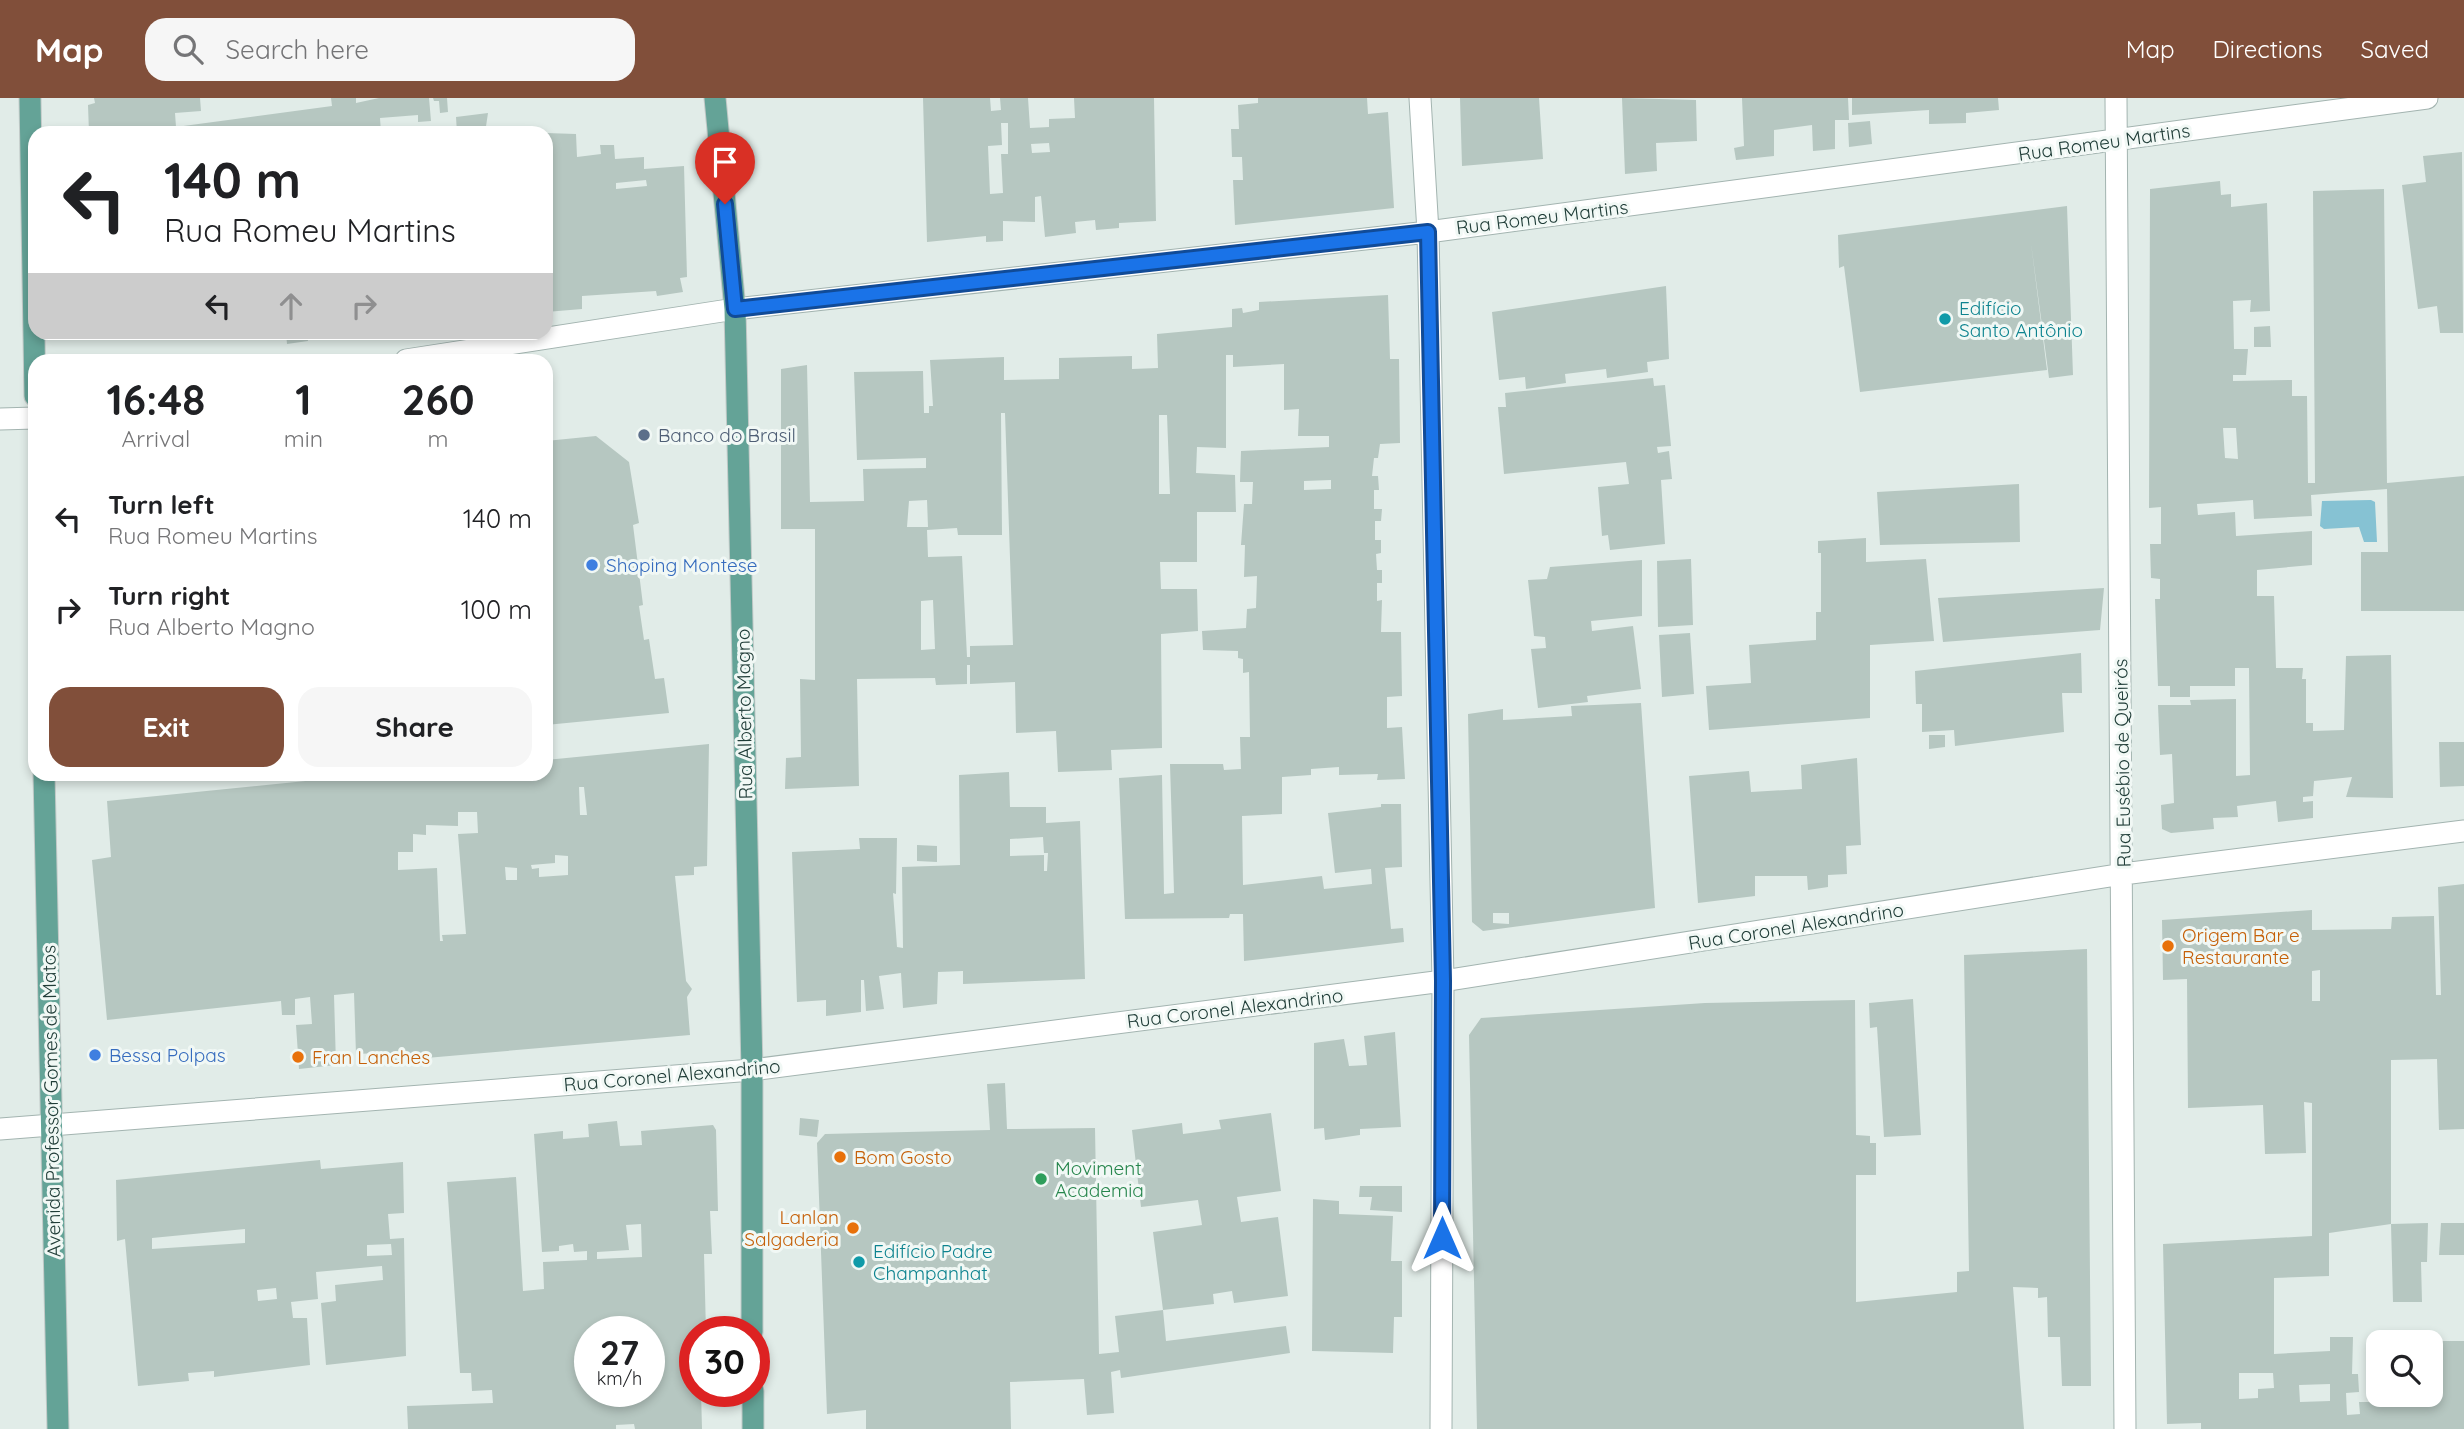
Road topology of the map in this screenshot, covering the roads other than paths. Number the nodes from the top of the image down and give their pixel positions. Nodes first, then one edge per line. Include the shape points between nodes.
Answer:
1 (30, 98) edge
2 (715, 98) edge
3 (1420, 98) edge
4 (2116, 98) edge
5 (2427, 98) edge
6 (30, 126) edge
7 (2115, 141) junction
8 (1428, 232) junction
9 (735, 309) junction
10 (553, 337) edge
11 (535, 340) edge
12 (445, 354) edge
13 (28, 418) edge
14 (0, 419) edge
15 (44, 781) edge
16 (2464, 831) edge
17 (2123, 874) junction
18 (1443, 981) junction
19 (752, 1070) junction
20 (52, 1126) junction
21 (0, 1129) edge
22 (752, 1316) edge
23 (753, 1407) edge
24 (58, 1429) edge
25 (753, 1429) edge
26 (1441, 1429) edge
27 (2125, 1429) edge

1 - 6 main road
2 - 9 main road, Rua Alberto Magno
3 - 8 street
4 - 7 street, Rua Eusébio de Queirós
5 - 7 street, Rua Romeu Martins
7 - 8 street, Rua Romeu Martins
7 - 17 street, Rua Eusébio de Queirós
8 - 9 street, Rua Romeu Martins
8 - 18 street
9 - 10 street, Rua Romeu Martins
9 - 19 main road, Rua Alberto Magno
11 - 12 street, Rua Romeu Martins
13 - 14 street
15 - 20 main road, Avenida Professor Gomes de Matos
16 - 17 street, Rua Coronel Alexandrino
17 - 18 street, Rua Coronel Alexandrino
17 - 27 street, Rua Eusébio de Queirós
18 - 19 street, Rua Coronel Alexandrino
18 - 26 street
19 - 20 street, Rua Coronel Alexandrino
19 - 22 main road, Rua Alberto Magno
20 - 21 street, Rua Coronel Alexandrino
20 - 24 main road, Avenida Professor Gomes de Matos
23 - 25 main road

